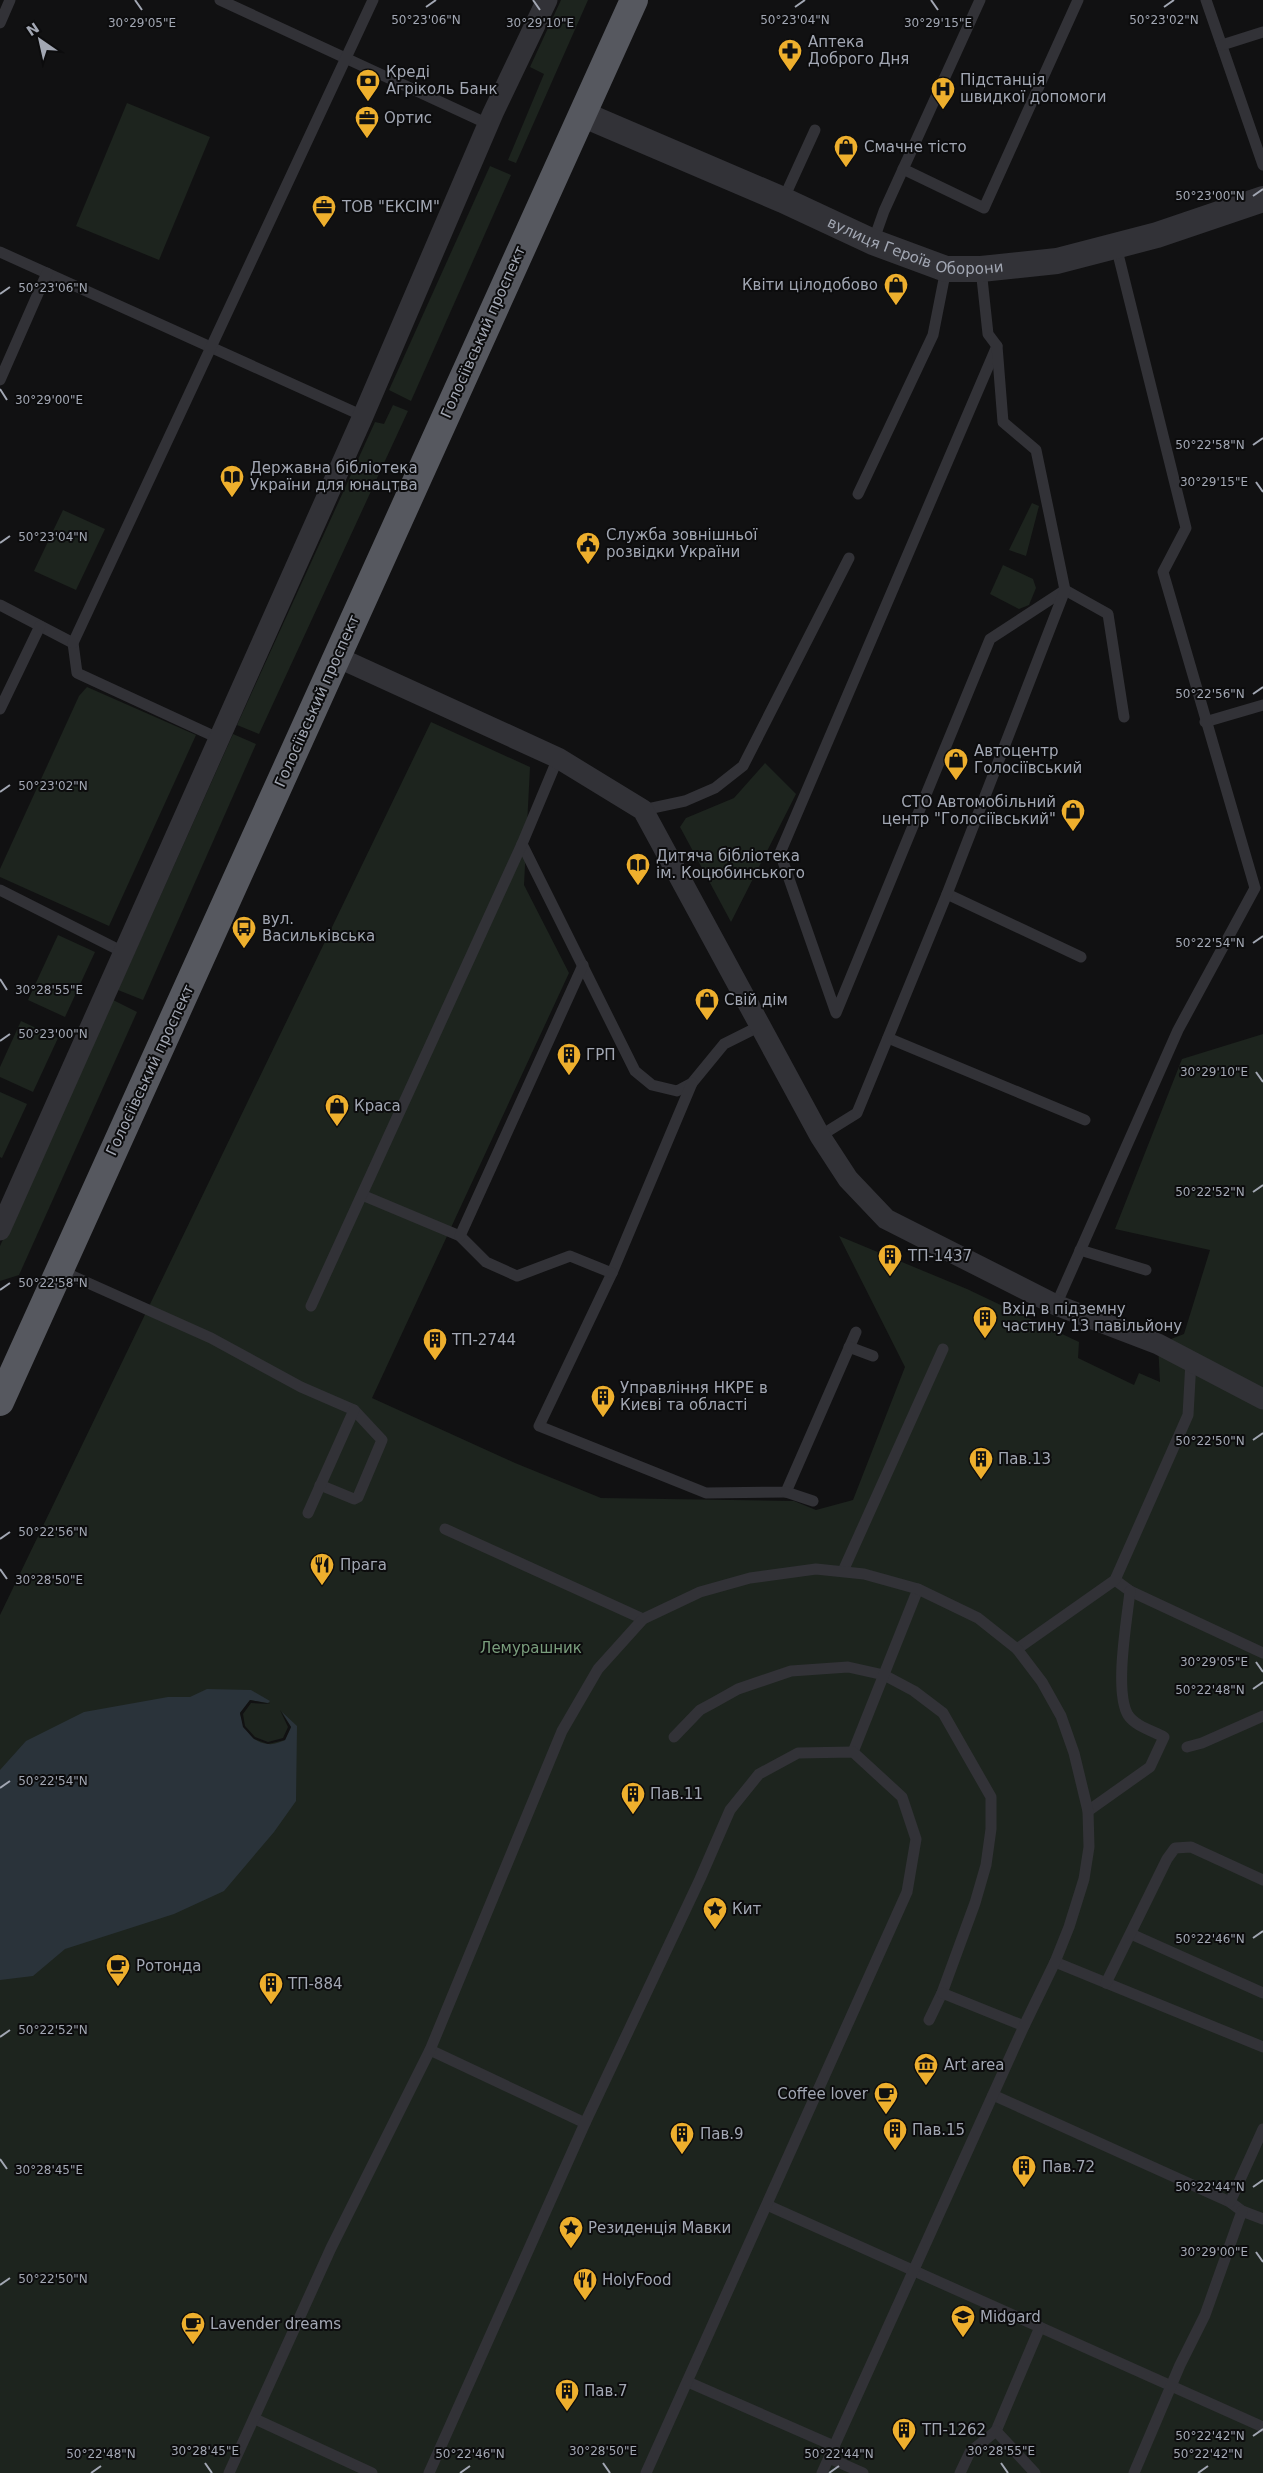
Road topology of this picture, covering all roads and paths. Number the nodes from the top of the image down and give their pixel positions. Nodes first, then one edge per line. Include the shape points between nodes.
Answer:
1 (10, 0) edge
2 (220, 0) edge
3 (373, 0) edge
4 (547, 0) edge
5 (634, 0) edge
6 (980, 0) edge
7 (1078, 0) edge
8 (1206, 0) edge
9 (0, 23) edge
10 (1263, 32) edge
11 (1222, 45) junction
12 (346, 58) junction
13 (582, 114) junction
14 (488, 124) junction
15 (815, 130) dead end
16 (1263, 165) edge
17 (904, 169) junction
18 (1263, 199) edge
19 (783, 200) junction
20 (873, 242) junction
21 (1116, 246) junction
22 (0, 252) edge
23 (946, 268) junction
24 (981, 269) junction
25 (47, 273) junction
26 (998, 346) junction
27 (212, 348) junction
28 (0, 380) edge
29 (363, 416) junction
30 (858, 494) dead end
31 (849, 558) dead end
32 (1065, 590) junction
33 (0, 605) edge
34 (40, 626) junction
35 (73, 643) junction
36 (337, 658) junction
37 (1263, 705) edge
38 (0, 709) edge
39 (1124, 717) dead end
40 (1205, 722) junction
41 (220, 739) junction
42 (558, 758) junction
43 (643, 810) junction
44 (522, 844) junction
45 (0, 890) edge
46 (947, 894) junction
47 (123, 952) junction
48 (1081, 957) dead end
49 (583, 965) junction
50 (760, 1026) junction
51 (888, 1038) junction
52 (692, 1083) junction
53 (1085, 1120) dead end
54 (820, 1136) junction
55 (362, 1195) junction
56 (0, 1230) edge
57 (460, 1236) junction
58 (1080, 1250) junction
59 (58, 1270) junction
60 (1146, 1270) dead end
61 (612, 1273) junction
62 (1056, 1305) junction
63 (311, 1306) dead end
64 (856, 1332) dead end
65 (849, 1347) junction
66 (943, 1349) dead end
67 (872, 1356) dead end
68 (1191, 1361) junction
69 (1263, 1399) edge
70 (0, 1402) edge
71 (354, 1410) junction
72 (320, 1485) junction
73 (786, 1492) junction
74 (813, 1501) dead end
75 (308, 1512) dead end
76 (445, 1529) dead end
77 (843, 1571) junction
78 (1115, 1580) junction
79 (918, 1589) junction
80 (1130, 1592) junction
81 (643, 1619) junction
82 (1017, 1650) junction
83 (1263, 1653) edge
84 (884, 1675) junction
85 (1263, 1716) edge
86 (674, 1737) dead end
87 (1187, 1747) dead end
88 (853, 1752) junction
89 (1088, 1811) junction
90 (1263, 1880) edge
91 (1131, 1934) junction
92 (1055, 1962) junction
93 (1106, 1983) junction
94 (1263, 1992) edge
95 (942, 1993) junction
96 (929, 2020) dead end
97 (1024, 2026) junction
98 (1263, 2047) edge
99 (430, 2050) junction
100 (993, 2095) junction
101 (585, 2123) junction
102 (1263, 2129) edge
103 (1230, 2202) junction
104 (767, 2205) junction
105 (1242, 2211) junction
106 (1263, 2219) edge
107 (914, 2272) junction
108 (1040, 2327) junction
109 (688, 2382) junction
110 (1171, 2386) junction
111 (255, 2419) junction
112 (1263, 2427) edge
113 (996, 2431) junction
114 (834, 2446) junction
115 (828, 2458) junction
116 (229, 2473) edge
117 (372, 2473) edge
118 (429, 2473) edge
119 (646, 2473) edge
120 (822, 2473) edge
121 (863, 2473) edge
122 (960, 2473) edge
123 (1035, 2473) edge
124 (1134, 2473) edge

1 - 9 lane
2 - 12 lane
3 - 12 lane
4 - 14 street
5 - 13 highway, Голосіївський проспект
6 - 17 lane
7 - 17 lane via 984,208
8 - 11 lane
10 - 11 lane
11 - 16 lane
12 - 14 lane
12 - 27 lane
13 - 19 street, вулиця Героїв Оборони
13 - 36 highway, Голосіївський проспект
14 - 29 street
15 - 19 lane
17 - 20 lane
18 - 21 street, вулиця Героїв Оборони
19 - 20 street, вулиця Героїв Оборони
20 - 23 street, вулиця Героїв Оборони
21 - 24 street, вулиця Героїв Оборони via 1057,261
21 - 40 lane via 1186,528 1162,572
22 - 25 lane
23 - 24 street, вулиця Героїв Оборони
23 - 30 lane via 932,335
24 - 26 lane via 988,334
25 - 27 lane
25 - 28 lane
26 - 32 lane via 1003,422 1036,450
26 - 32 lane via 780,854 836,1013 990,639
27 - 29 lane
27 - 35 lane
29 - 41 street
31 - 43 lane via 743,766 715,788 685,801
32 - 39 lane via 1108,614
32 - 46 lane
33 - 34 lane
34 - 35 lane
34 - 38 lane
35 - 41 lane via 76,673
36 - 42 street
36 - 59 highway, Голосіївський проспект
37 - 40 lane
40 - 58 lane via 1254,888 1178,1030
41 - 47 street
42 - 43 street
42 - 44 lane
43 - 50 street
44 - 49 lane
44 - 55 lane
45 - 47 lane
46 - 48 lane
46 - 51 lane
47 - 56 street
49 - 52 lane via 635,1071 652,1085 677,1091
49 - 57 lane
50 - 52 lane via 724,1044
50 - 54 street
51 - 53 lane
51 - 54 lane via 857,1113
52 - 61 lane
54 - 62 street via 848,1179 886,1219
55 - 57 lane
55 - 63 lane
57 - 61 lane via 486,1262 517,1276 570,1256
58 - 60 lane
58 - 62 lane
59 - 70 highway, Голосіївський проспект
59 - 71 lane via 211,1338 301,1387
61 - 73 lane via 539,1426 706,1493
62 - 68 street via 1158,1344
64 - 65 lane
65 - 67 lane
65 - 73 lane
66 - 77 lane
68 - 69 street
68 - 78 lane via 1188,1415
71 - 72 lane
71 - 72 lane via 382,1440 358,1497 354,1499
72 - 75 lane
73 - 74 lane
76 - 81 lane
77 - 79 lane
77 - 81 lane via 816,1569 750,1578 700,1592
78 - 80 lane
78 - 82 lane
79 - 82 lane via 978,1618
79 - 84 lane
80 - 83 lane
80 - 89 lane via 1121,1687 1128,1714 1136,1723 1164,1737 1150,1767
81 - 99 lane via 598,1669 562,1731
82 - 89 lane via 1042,1682 1061,1716
84 - 86 lane via 848,1667 791,1671 738,1689 700,1710
84 - 88 lane
84 - 95 lane via 914,1691 942,1713 991,1797 986,1865
85 - 87 lane via 1202,1744
88 - 101 lane via 798,1753 759,1774 730,1810
88 - 104 lane via 902,1797 916,1839 907,1892
89 - 92 lane via 1089,1847 1084,1879
90 - 91 lane via 1191,1846 1175,1848
91 - 93 lane
91 - 94 lane
92 - 93 lane
92 - 97 lane
93 - 98 lane
95 - 96 lane
95 - 97 lane
97 - 100 lane
99 - 101 lane
99 - 111 lane via 331,2248
100 - 103 lane
100 - 107 lane
101 - 118 lane
102 - 103 lane
103 - 105 lane
104 - 107 lane
104 - 109 lane
105 - 106 lane
105 - 110 lane via 1205,2315
107 - 108 lane
107 - 114 lane
108 - 110 lane
108 - 113 lane
109 - 114 lane
109 - 119 lane
110 - 112 lane
110 - 124 lane
111 - 116 lane
111 - 117 lane
113 - 122 lane via 970,2452
113 - 123 lane
114 - 115 lane
115 - 120 lane
115 - 121 lane

